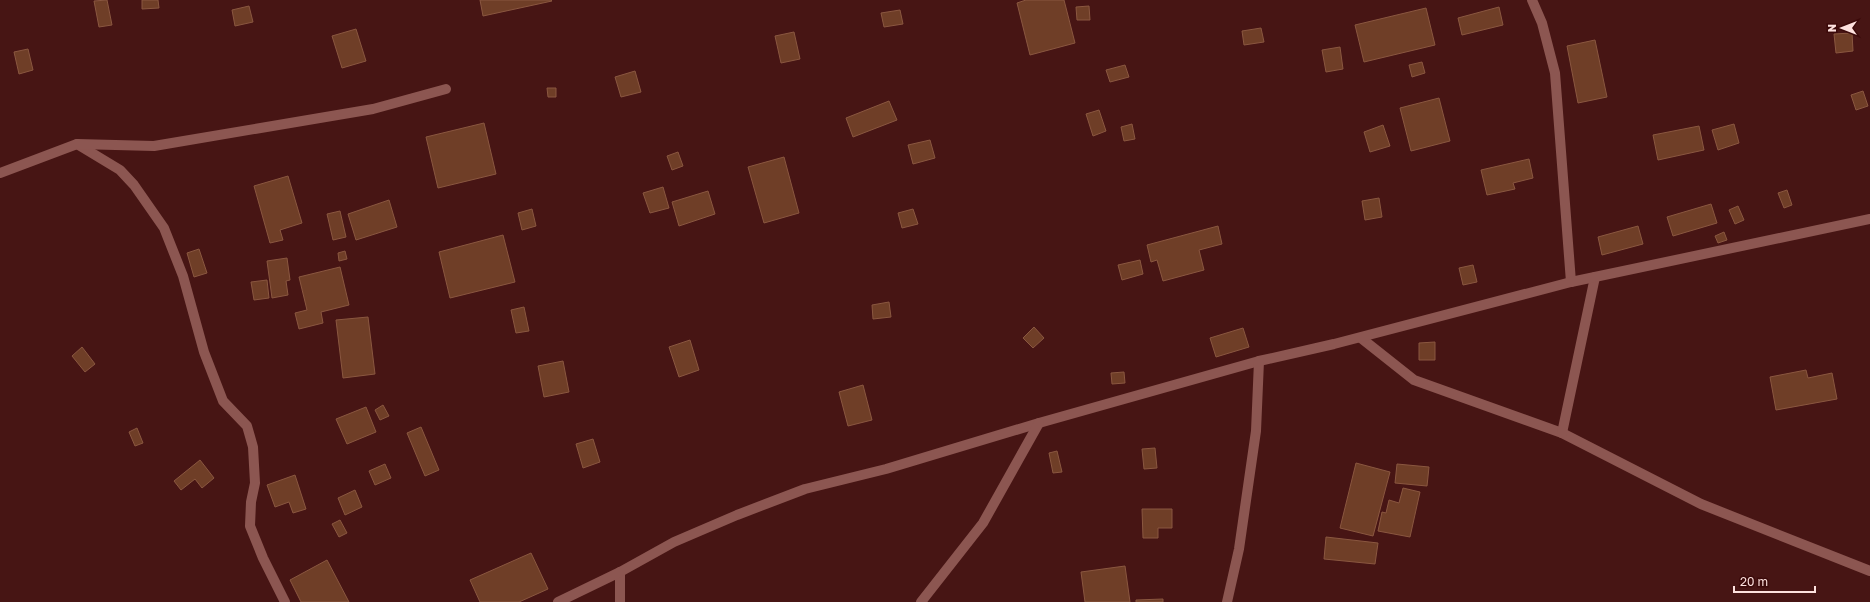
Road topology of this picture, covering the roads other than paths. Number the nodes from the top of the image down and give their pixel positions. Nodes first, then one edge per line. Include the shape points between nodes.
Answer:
1 (1532, 0) edge
2 (446, 89) dead end
3 (77, 144) junction
4 (0, 173) edge
5 (1870, 219) edge
6 (1595, 277) junction
7 (1571, 282) junction
8 (1361, 338) junction
9 (1259, 361) junction
10 (1039, 423) junction
11 (1562, 433) junction
12 (1870, 571) edge
13 (620, 572) junction
14 (285, 602) edge
15 (558, 602) edge
16 (620, 602) edge
17 (922, 602) edge
18 (1227, 602) edge

1 - 7 street via 1542,23 1554,73
2 - 3 street via 373,109 154,146
3 - 4 street
3 - 14 street via 120,170 134,185 164,228 183,276 204,352 223,401 247,426 253,447 255,483 250,526
5 - 6 street
6 - 7 street
6 - 11 street
7 - 8 street
8 - 9 street
8 - 11 street via 1414,380
9 - 10 street
9 - 18 street via 1256,431 1239,549
10 - 13 street via 886,469 805,489 674,542
10 - 17 street via 983,523
11 - 12 street via 1701,504
13 - 15 street
13 - 16 street

